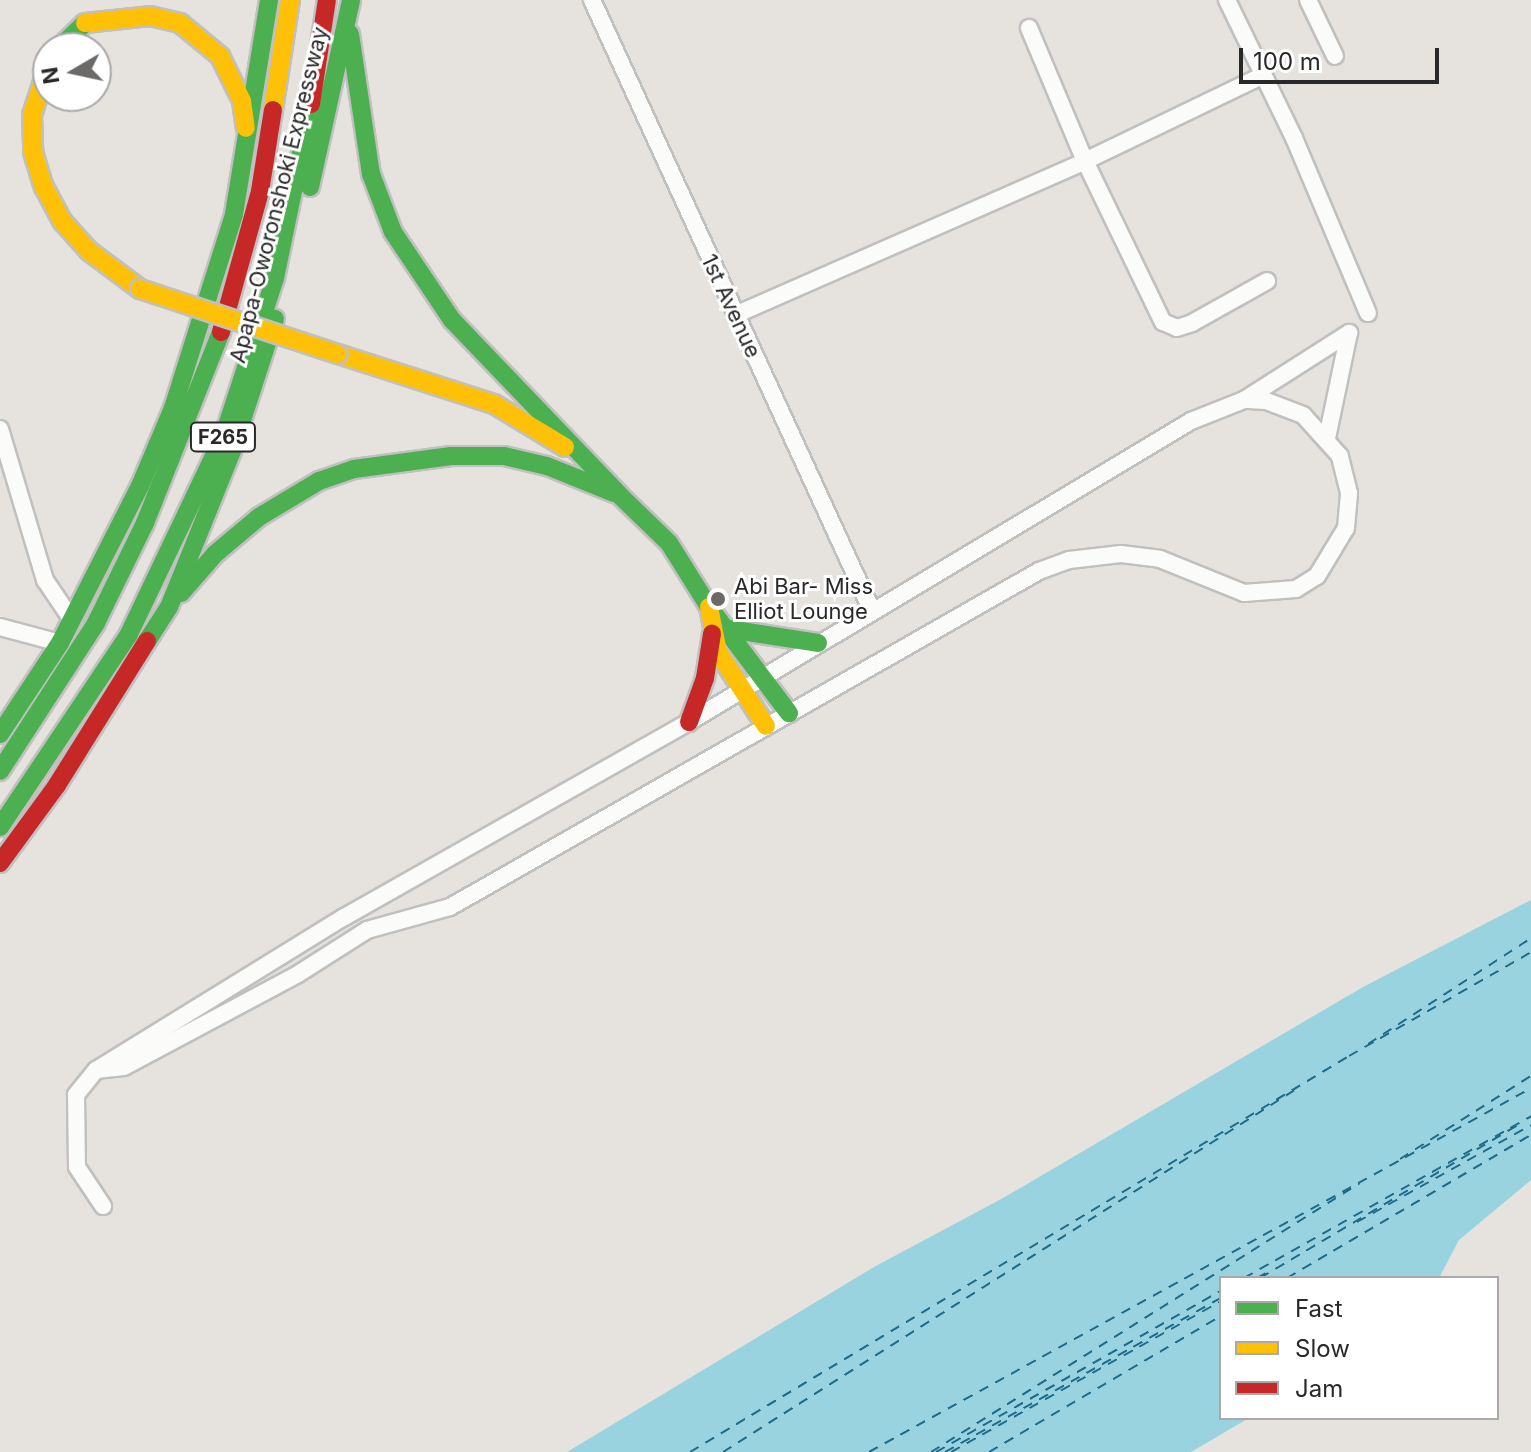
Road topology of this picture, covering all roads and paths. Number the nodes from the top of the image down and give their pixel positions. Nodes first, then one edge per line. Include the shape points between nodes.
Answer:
1 (110, 0) edge
2 (269, 0) edge
3 (290, 0) edge
4 (327, 0) edge
5 (351, 0) edge
6 (592, 0) edge
7 (1227, 0) edge
8 (1308, 0) edge
9 (348, 19) junction
10 (85, 23) junction
11 (1029, 28) dead end
12 (76, 32) edge
13 (1335, 56) dead end
14 (1262, 76) junction
15 (33, 112) edge
16 (249, 147) junction
17 (1085, 161) junction
18 (1267, 281) dead end
19 (1368, 313) dead end
20 (735, 315) junction
21 (1244, 400) junction
22 (0, 429) edge
23 (1327, 438) junction
24 (621, 496) junction
25 (169, 607) junction
26 (872, 611) junction
27 (72, 620) junction
28 (0, 627) edge
29 (720, 631) junction
30 (138, 638) junction
31 (60, 643) junction
32 (818, 643) junction
33 (764, 675) junction
34 (743, 688) junction
35 (102, 695) junction
36 (789, 713) junction
37 (689, 722) junction
38 (766, 726) junction
39 (0, 734) edge
40 (0, 771) edge
41 (0, 827) edge
42 (0, 863) edge
43 (96, 1070) junction
44 (103, 1206) dead end

1 - 10 main road
2 - 16 main road, Apapa-Oworonshoki Expressway
3 - 40 main road, Apapa-Oworonshoki Expressway / F265 via 260,191 213,359 145,523 96,623
4 - 30 main road, Apapa-Oworonshoki Expressway / F265 via 300,172 249,360
5 - 9 main road, Apapa-Oworonshoki Expressway
6 - 20 street, 1st Avenue
7 - 14 street
8 - 13 street
9 - 24 main road via 371,174 412,265 452,320
9 - 25 main road, Apapa-Oworonshoki Expressway via 261,370
10 - 12 main road
10 - 16 main road via 150,16 180,23 200,37 231,76 242,101
11 - 17 street
14 - 17 street
14 - 19 street
15 - 24 main road, bridge via 33,152 63,222 89,251 140,289 494,404 553,436
16 - 27 main road, Apapa-Oworonshoki Expressway via 218,277 173,408
17 - 18 street via 1163,322 1177,328 1192,323
17 - 20 street
20 - 26 street, 1st Avenue
21 - 23 street via 1287,406
21 - 23 street via 1349,333
21 - 26 street via 1191,421
22 - 27 street via 45,580
23 - 36 street via 1340,456 1349,493 1346,528 1317,576 1296,589 1244,593 1160,559 1121,554 1069,560 1039,571
24 - 25 main road via 547,466 504,456 438,457 354,469 319,481 259,517 215,554
24 - 29 main road via 669,543
25 - 30 main road, Apapa-Oworonshoki Expressway
26 - 32 street
27 - 31 main road, Apapa-Oworonshoki Expressway
28 - 31 street
29 - 32 main road
29 - 33 main road
29 - 34 main road via 718,652
29 - 37 main road
30 - 35 main road, Apapa-Oworonshoki Expressway / F265
30 - 35 main road via 120,675
31 - 39 main road, Apapa-Oworonshoki Expressway
32 - 33 street
33 - 34 street
33 - 36 main road
34 - 37 street
34 - 38 main road
35 - 41 main road, Apapa-Oworonshoki Expressway / F265
35 - 42 main road, Apapa-Oworonshoki Expressway via 57,785
36 - 38 street
37 - 43 street via 344,917
38 - 43 street via 450,907 367,930 298,974 124,1067
43 - 44 street via 76,1095 77,1167

